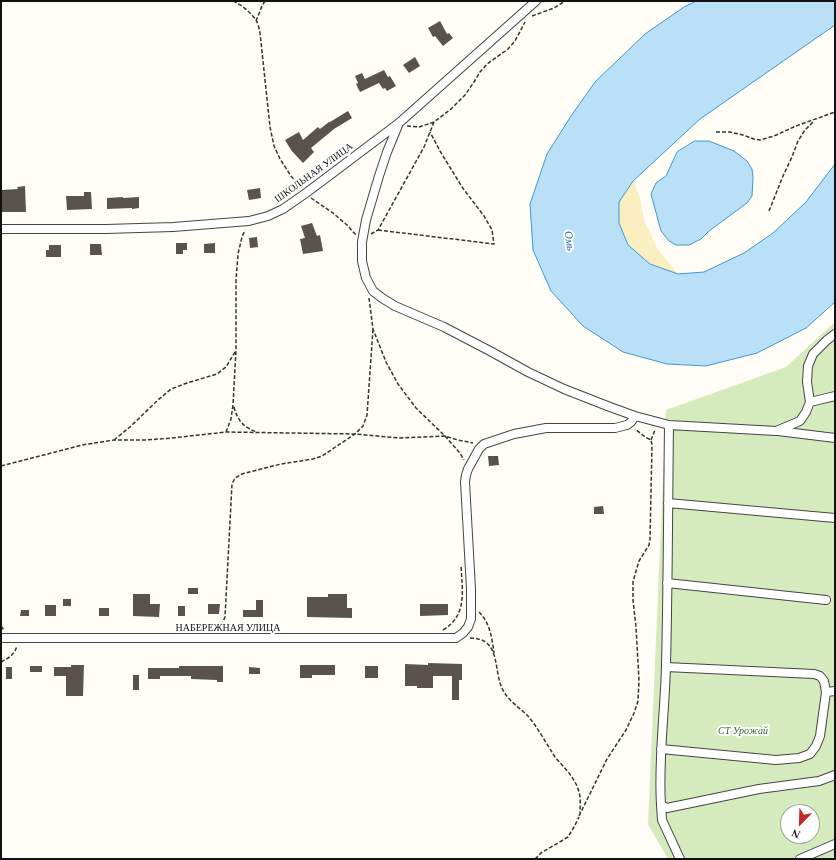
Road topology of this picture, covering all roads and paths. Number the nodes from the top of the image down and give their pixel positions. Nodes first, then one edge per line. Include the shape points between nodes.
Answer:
1 (233, 1) edge
2 (266, 1) edge
3 (536, 1) edge
4 (565, 1) edge
5 (528, 18) dead end
6 (256, 21) junction
7 (526, 22) dead end
8 (835, 112) edge
9 (815, 119) junction
10 (399, 122) junction
11 (434, 122) junction
12 (430, 132) junction
13 (716, 132) dead end
14 (306, 193) junction
15 (769, 211) dead end
16 (249, 221) junction
17 (1, 229) edge
18 (378, 230) junction
19 (363, 239) junction
20 (368, 292) dead end
21 (373, 329) junction
22 (835, 334) edge
23 (236, 350) junction
24 (835, 396) edge
25 (810, 402) junction
26 (233, 405) junction
27 (633, 419) junction
28 (800, 421) junction
29 (658, 422) junction
30 (669, 425) junction
31 (776, 431) junction
32 (226, 432) junction
33 (259, 432) junction
34 (355, 434) junction
35 (805, 434) junction
36 (445, 436) junction
37 (835, 438) edge
38 (114, 440) junction
39 (651, 440) junction
40 (484, 444) junction
41 (1, 466) edge
42 (468, 469) junction
43 (668, 503) junction
44 (835, 518) edge
45 (461, 565) dead end
46 (667, 583) junction
47 (826, 600) dead end
48 (471, 604) junction
49 (1, 638) edge
50 (17, 638) junction
51 (214, 638) junction
52 (430, 638) junction
53 (456, 638) junction
54 (494, 654) junction
55 (1, 662) edge
56 (666, 667) junction
57 (835, 691) edge
58 (826, 692) junction
59 (661, 749) junction
60 (835, 775) edge
61 (661, 805) junction
62 (579, 816) junction
63 (835, 844) edge
64 (535, 859) edge
65 (680, 859) edge
66 (800, 859) edge

1 - 6 path via 248,10
2 - 6 path
3 - 10 street, ШКОЛЬНАЯ УЛИЦА
4 - 5 path
6 - 14 path via 260,32 274,146 291,176
7 - 11 path via 508,49 488,64 466,94
8 - 9 path
9 - 13 path via 760,140
9 - 15 path via 798,141
10 - 11 path via 419,127
10 - 14 street, ШКОЛЬНАЯ УЛИЦА
10 - 19 street via 378,176
11 - 12 path
12 - 18 path
12 - 18 path via 462,187 484,216 492,230 494,244
14 - 16 street, ШКОЛЬНАЯ УЛИЦА via 283,209
14 - 19 path
16 - 17 street, ШКОЛЬНАЯ УЛИЦА via 106,229
16 - 23 path via 238,254
18 - 19 path
19 - 27 street via 362,260 366,278 373,291 382,298 490,350 528,372
20 - 21 path
21 - 34 path via 367,415 363,426
21 - 36 path via 398,384 416,408
22 - 25 street via 813,354 808,366
23 - 26 path
23 - 38 path via 226,367 217,374 171,390
24 - 25 street
25 - 28 street
26 - 32 path
26 - 33 path via 242,423 249,429
27 - 29 street
27 - 39 path via 633,427
27 - 40 street via 627,425 615,428 546,428 514,434
28 - 31 street
28 - 35 street
29 - 30 street
29 - 39 path
30 - 31 street
30 - 43 street
31 - 35 street
32 - 33 path
32 - 38 path
33 - 34 path
34 - 36 path via 399,438
34 - 51 path via 322,456 281,464 235,478 232,484 225,617
35 - 37 street
36 - 40 path
36 - 42 path via 460,453
38 - 41 path via 82,445
39 - 62 path via 650,540 639,561 633,582 638,701 626,730 607,759
40 - 42 street
42 - 48 street via 465,482
43 - 44 street
43 - 46 street
45 - 52 path via 461,609 456,620
46 - 47 street
46 - 56 street
48 - 53 street via 468,627
48 - 54 path via 483,616 490,630
49 - 50 street, НАБЕРЕЖНАЯ УЛИЦА
50 - 51 street, НАБЕРЕЖНАЯ УЛИЦА
50 - 55 path via 14,653
51 - 52 street, НАБЕРЕЖНАЯ УЛИЦА
52 - 53 street, НАБЕРЕЖНАЯ УЛИЦА
53 - 54 path via 476,638 490,646
54 - 62 path via 503,691 539,731 575,782 580,793
56 - 58 street via 814,674 824,681
56 - 59 street
57 - 58 street
58 - 59 street via 820,736 816,746 810,754 799,758 776,760
59 - 61 street
60 - 61 street via 667,808
61 - 65 street via 662,820
62 - 64 path via 568,837
63 - 66 street

